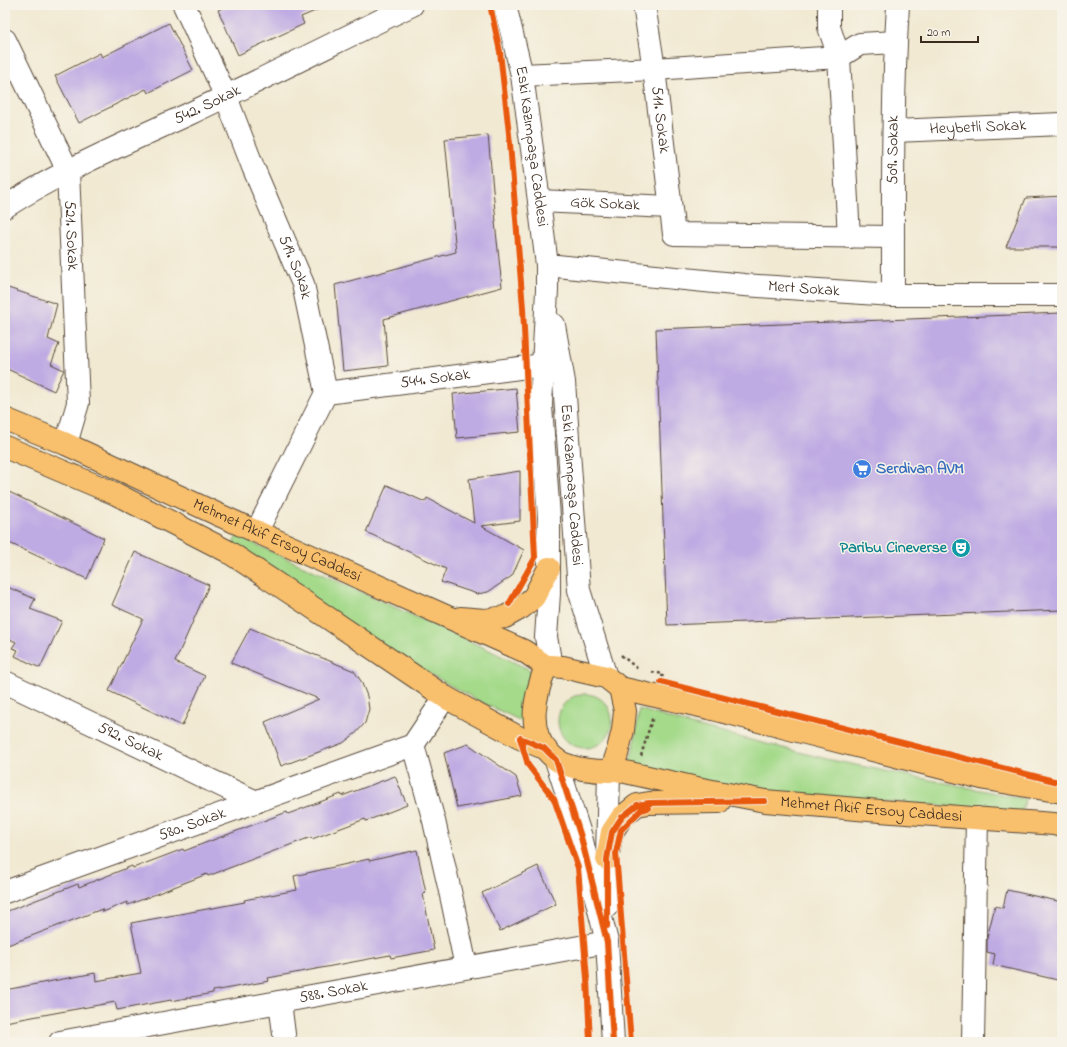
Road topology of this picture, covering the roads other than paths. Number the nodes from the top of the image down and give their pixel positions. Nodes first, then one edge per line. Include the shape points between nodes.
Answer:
1 (184, 5) edge
2 (412, 5) edge
3 (505, 5) edge
4 (644, 5) edge
5 (829, 5) edge
6 (898, 5) edge
7 (5, 40) edge
8 (896, 42) junction
9 (839, 57) junction
10 (654, 69) junction
11 (522, 75) junction
12 (226, 96) junction
13 (1062, 124) edge
14 (894, 131) junction
15 (68, 171) junction
16 (539, 201) junction
17 (5, 207) edge
18 (670, 207) junction
19 (848, 237) junction
20 (893, 237) junction
21 (547, 265) junction
22 (547, 290) junction
23 (893, 295) junction
24 (1062, 295) edge
25 (543, 365) junction
26 (326, 393) junction
27 (5, 419) edge
28 (66, 444) junction
29 (5, 447) edge
30 (257, 531) junction
31 (549, 568) junction
32 (444, 615) junction
33 (548, 666) junction
34 (5, 682) edge
35 (613, 682) junction
36 (445, 697) junction
37 (413, 745) junction
38 (550, 754) junction
39 (610, 770) junction
40 (1062, 792) edge
41 (766, 800) junction
42 (256, 802) junction
43 (977, 818) junction
44 (1062, 826) edge
45 (607, 859) junction
46 (5, 892) edge
47 (607, 942) junction
48 (466, 967) junction
49 (280, 1002) junction
50 (60, 1042) edge
51 (286, 1042) edge
52 (613, 1042) edge
53 (973, 1042) edge

1 - 12 street, 519. Sokak
2 - 12 street, 542. Sokak
3 - 11 street, Eski Kazımpaşa Caddesi
4 - 10 street, 511. Sokak
5 - 9 street via 829,27
6 - 8 street, 509. Sokak
7 - 15 street, 521. Sokak
8 - 9 street via 860,44
8 - 14 street, 509. Sokak
9 - 10 street
9 - 19 street
10 - 11 street
10 - 18 street, 511. Sokak
11 - 16 street, Eski Kazımpaşa Caddesi
12 - 15 street, 542. Sokak
12 - 26 street, 519. Sokak via 303,284
13 - 14 street, Heybetli Sokak
14 - 20 street, 509. Sokak
15 - 17 street, 542. Sokak
15 - 28 street, 521. Sokak via 78,403
16 - 18 street, Gök Sokak
16 - 21 street, Eski Kazımpaşa Caddesi
18 - 19 street, 511. Sokak via 674,234
19 - 20 street
20 - 23 street, 509. Sokak
21 - 22 street, Eski Kazımpaşa Caddesi
21 - 23 street, Mert Sokak via 744,285
22 - 25 street, Eski Kazımpaşa Caddesi
22 - 35 street, Eski Kazımpaşa Caddesi via 564,382 579,590
23 - 24 street, Mert Sokak
25 - 26 street, 544. Sokak
25 - 31 street, Eski Kazımpaşa Caddesi via 541,406 550,517
26 - 30 street
27 - 28 main road, Mehmet Akif Ersoy Caddesi
28 - 30 main road, Mehmet Akif Ersoy Caddesi
29 - 36 main road, Mehmet Akif Ersoy Caddesi via 116,494 227,551
30 - 32 main road, Mehmet Akif Ersoy Caddesi
31 - 32 main road via 534,597 505,617 485,620
31 - 33 street, Eski Kazımpaşa Caddesi via 546,637
32 - 33 main road, Mehmet Akif Ersoy Caddesi via 524,651
33 - 35 main road via 563,667
33 - 38 main road via 539,685 535,719 537,734
34 - 42 street, 592. Sokak
35 - 39 main road via 625,711 617,754
35 - 40 main road via 986,779
36 - 37 street
36 - 38 main road, Mehmet Akif Ersoy Caddesi
37 - 42 street, 580. Sokak
37 - 48 street via 434,820
38 - 39 main road via 567,766 594,771
38 - 47 street via 581,837
39 - 41 main road, Mehmet Akif Ersoy Caddesi
39 - 45 street
41 - 43 main road, Mehmet Akif Ersoy Caddesi
41 - 45 main road via 637,805 622,817 612,832
42 - 46 street, 580. Sokak
43 - 44 main road, Mehmet Akif Ersoy Caddesi
43 - 53 street
45 - 47 street
47 - 48 street, 588. Sokak
47 - 52 street
48 - 49 street, 588. Sokak
49 - 50 street, 588. Sokak
49 - 51 street

